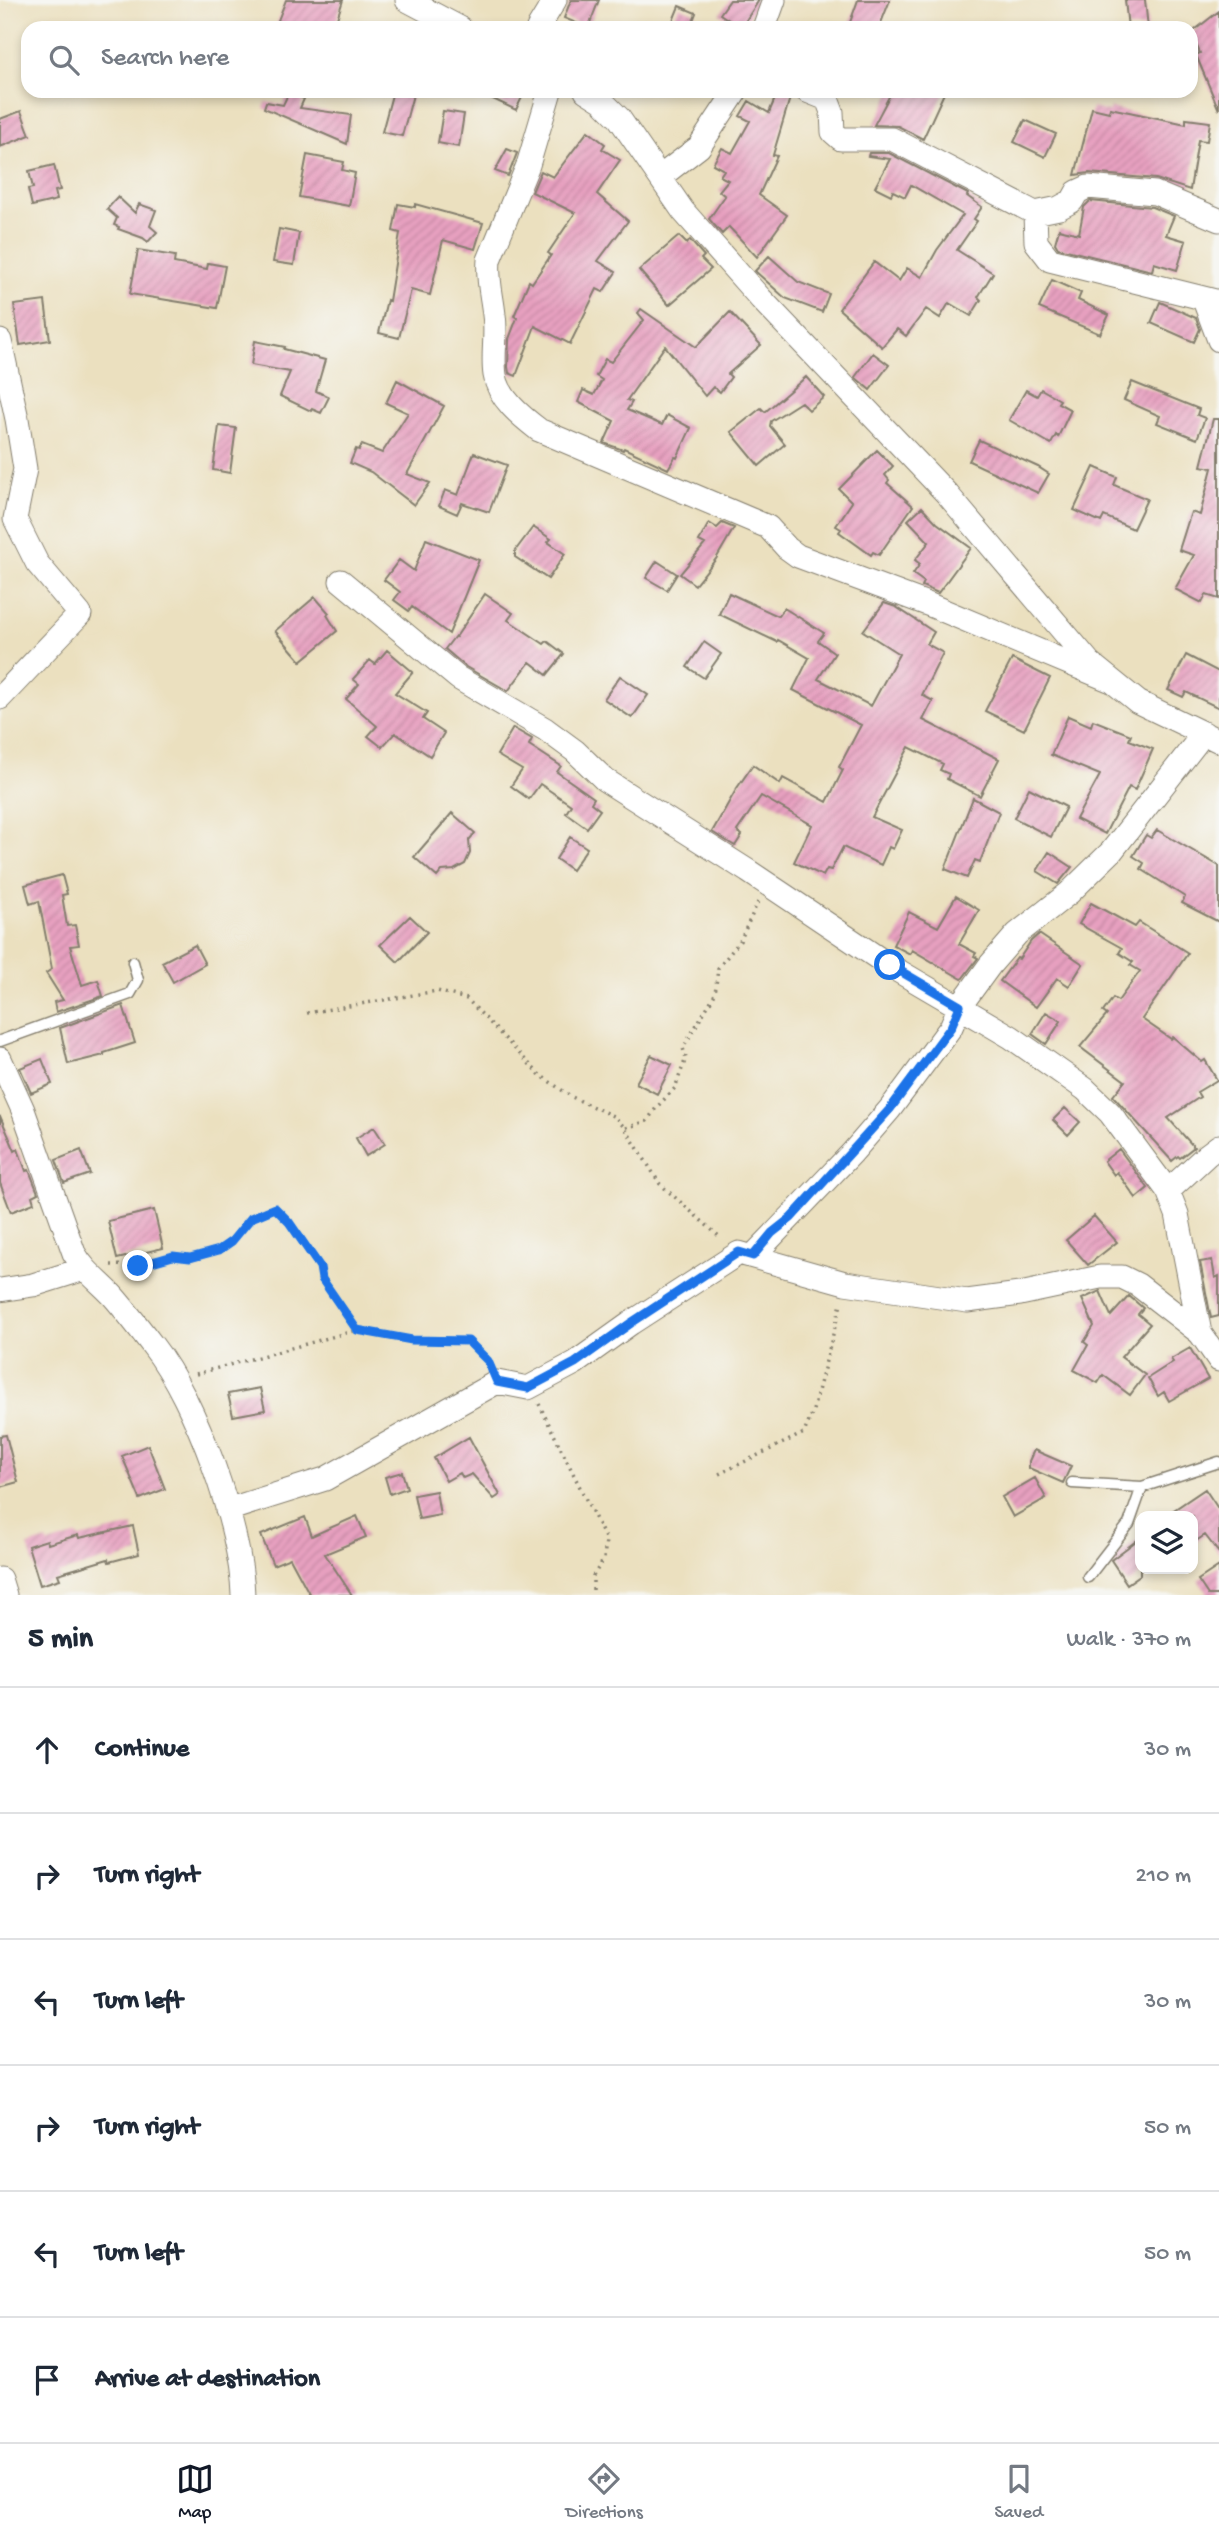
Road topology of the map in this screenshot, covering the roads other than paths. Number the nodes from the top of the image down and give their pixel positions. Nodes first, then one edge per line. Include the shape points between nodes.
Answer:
1 (407, 0) edge
2 (555, 0) edge
3 (774, 0) edge
4 (447, 21) edge
5 (542, 21) edge
6 (766, 21) edge
7 (548, 98) edge
8 (597, 98) edge
9 (731, 98) edge
10 (824, 98) edge
11 (660, 177) junction
12 (1035, 213) junction
13 (1219, 220) edge
14 (1212, 301) edge
15 (1219, 340) edge
16 (0, 341) edge
17 (341, 581) dead end
18 (1109, 681) junction
19 (0, 698) edge
20 (1212, 737) edge
21 (133, 962) dead end
22 (960, 1006) junction
23 (0, 1041) edge
24 (0, 1059) edge
25 (1219, 1146) edge
26 (1168, 1191) junction
27 (746, 1254) junction
28 (84, 1269) junction
29 (0, 1290) edge
30 (1200, 1333) junction
31 (1219, 1360) edge
32 (1219, 1462) edge
33 (1072, 1483) dead end
34 (1142, 1487) junction
35 (227, 1510) junction
36 (1088, 1577) dead end
37 (0, 1579) edge
38 (5, 1595) edge
39 (243, 1595) edge

1 - 4 street
2 - 5 street
3 - 6 street
7 - 18 street via 487,276 494,313 495,377 522,417 539,430 768,527 798,556 930,605
8 - 11 street via 619,118
9 - 11 street via 699,147
10 - 12 street via 832,112 833,132 841,139 892,138
11 - 18 street via 761,299 948,495
12 - 13 street via 1059,208 1088,187 1155,193
12 - 14 street via 1036,243 1050,260
14 - 15 street
16 - 19 street via 25,469 15,519 37,563 80,614
17 - 22 street via 458,678 545,729 605,780
18 - 20 street via 1138,702
20 - 22 street via 1111,852 1017,934
21 - 23 lane via 138,980 130,994
22 - 26 street via 1086,1089 1110,1113
22 - 27 street via 951,1027 890,1109 791,1218
24 - 28 street via 23,1110 65,1233
25 - 26 street
26 - 30 street via 1177,1214
27 - 30 street via 845,1283 967,1301 1122,1277
27 - 35 street via 528,1388 497,1382 325,1479
28 - 29 street
28 - 35 street via 138,1327 173,1379 202,1434
30 - 31 street
32 - 34 lane
33 - 34 lane
34 - 36 lane via 1129,1524
35 - 39 street
37 - 38 street

